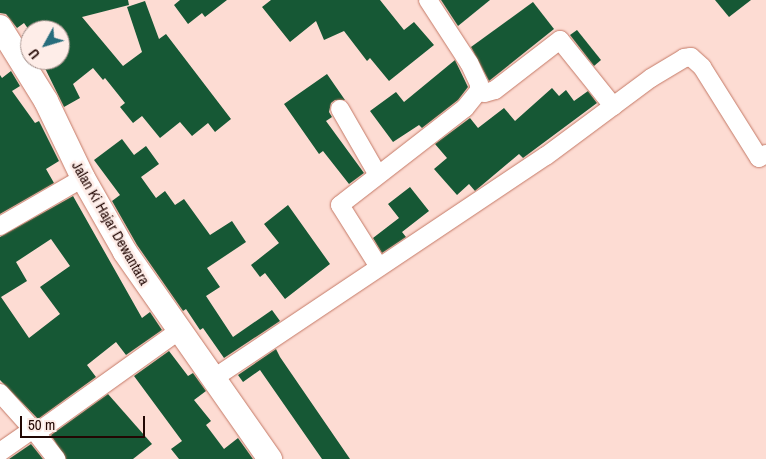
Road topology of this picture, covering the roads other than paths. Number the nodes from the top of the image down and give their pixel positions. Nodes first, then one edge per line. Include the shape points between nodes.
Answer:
1 (428, 0) edge
2 (0, 27) edge
3 (479, 91) junction
4 (613, 106) junction
5 (340, 108) dead end
6 (766, 154) edge
7 (378, 175) junction
8 (83, 178) junction
9 (0, 226) edge
10 (379, 267) junction
11 (180, 330) junction
12 (214, 378) junction
13 (0, 393) edge
14 (35, 431) junction
15 (0, 452) edge
16 (56, 459) edge
17 (270, 459) edge

1 - 3 street via 469,62
2 - 8 street, Jalan Ki Hajar Dewantara via 46,101
3 - 4 street via 495,90 560,40
3 - 7 street via 465,108
4 - 6 street via 651,78 691,57 702,67 759,158
4 - 10 street via 546,156
5 - 7 street
7 - 10 street via 340,205
8 - 9 street
8 - 11 street, Jalan Ki Hajar Dewantara via 130,259
10 - 12 street
11 - 12 street, Jalan Ki Hajar Dewantara
11 - 14 street
12 - 17 street, Jalan Ki Hajar Dewantara
13 - 14 street
14 - 15 street
14 - 16 street

